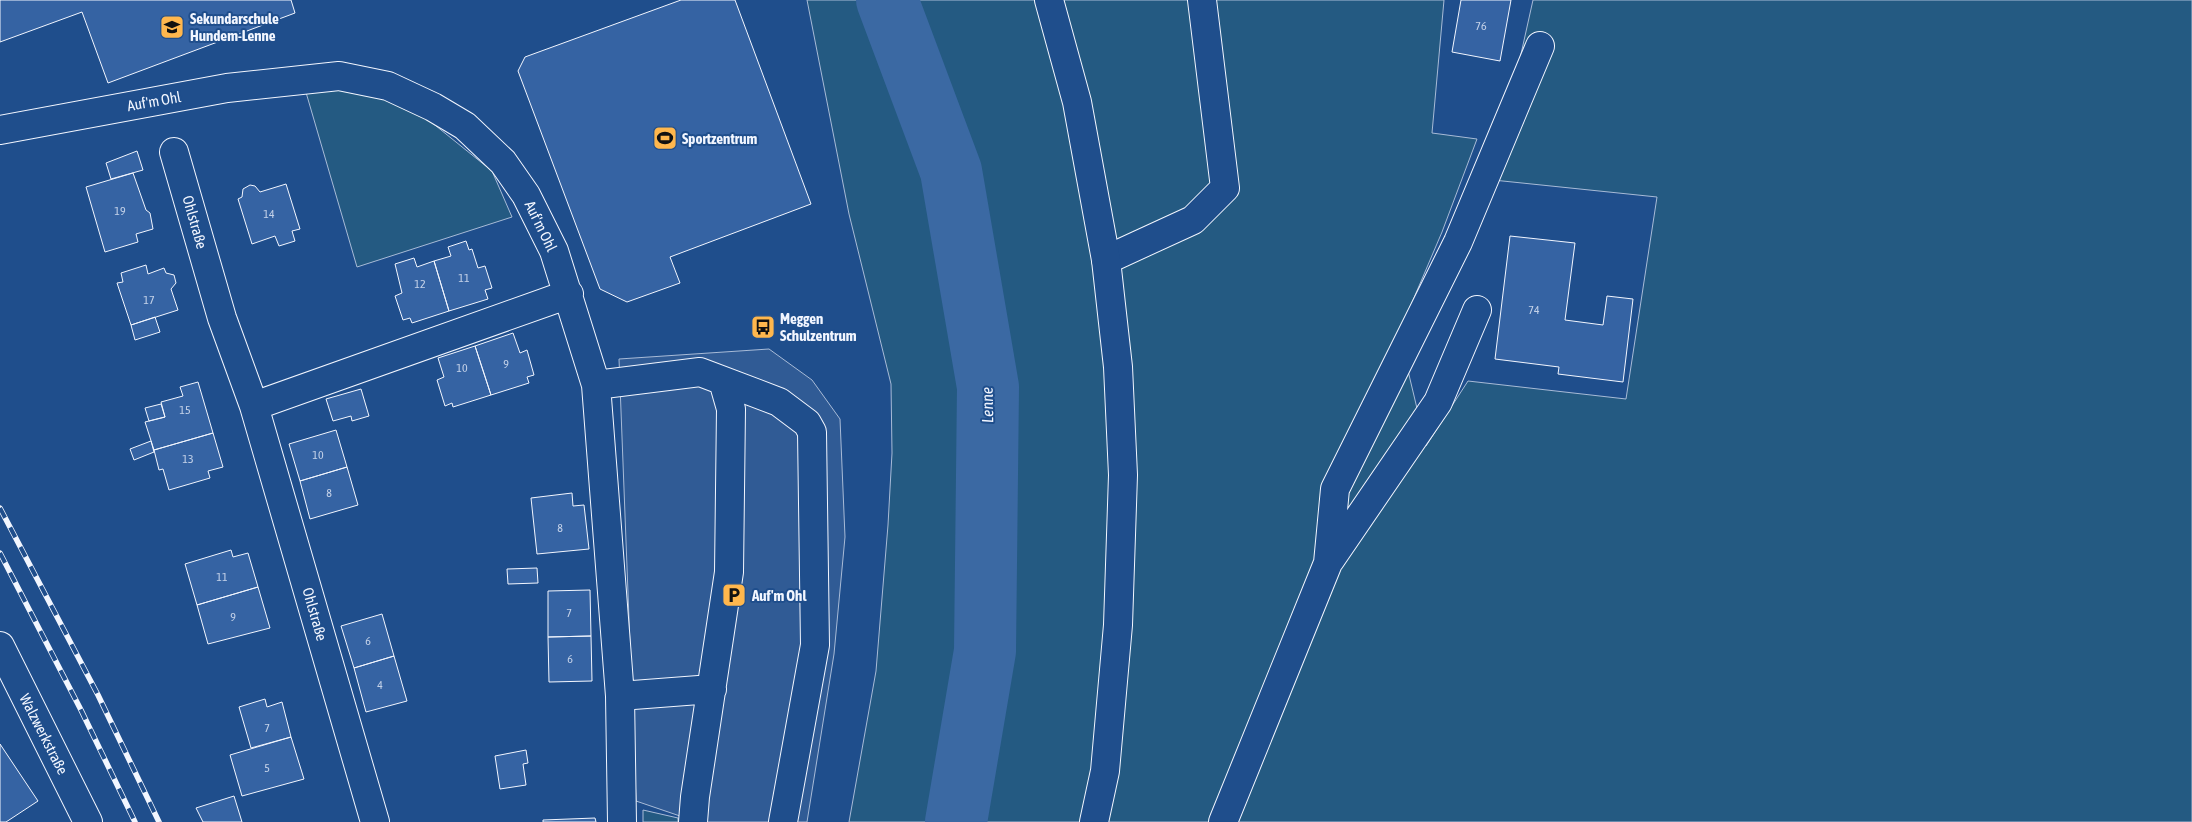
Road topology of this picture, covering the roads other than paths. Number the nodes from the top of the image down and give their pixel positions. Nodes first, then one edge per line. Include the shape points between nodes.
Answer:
1 (1049, 0) edge
2 (1202, 0) edge
3 (1540, 46) dead end
4 (0, 130) edge
5 (174, 152) dead end
6 (1106, 260) junction
7 (569, 294) junction
8 (1477, 310) dead end
9 (723, 381) junction
10 (596, 385) junction
11 (254, 406) junction
12 (1328, 563) junction
13 (0, 646) edge
14 (712, 689) junction
15 (620, 696) junction
16 (88, 822) edge
17 (375, 822) edge
18 (622, 822) edge
19 (693, 822) edge
20 (783, 822) edge
21 (1094, 822) edge
22 (1223, 822) edge

1 - 6 street via 1077,102
2 - 6 street via 1225,188 1193,220
3 - 12 street via 1458,242 1335,489
4 - 7 street, Auf'm Ohl via 227,88 339,76 388,86 465,126 503,162 526,195 554,251
5 - 11 street, Ohlstraße via 222,318
6 - 21 street via 1118,367 1123,475 1117,634 1105,771
7 - 10 street, Auf'm Ohl
7 - 11 street
8 - 12 street via 1438,402
9 - 10 street via 700,372
9 - 14 street via 731,409 729,572
9 - 20 street via 778,402 807,423 812,432 815,645
10 - 15 street, Auf'm Ohl
11 - 17 street, Ohlstraße
12 - 22 street
13 - 16 street, Walzwerkstraße
14 - 15 street
14 - 19 street
15 - 18 street, Auf'm Ohl

